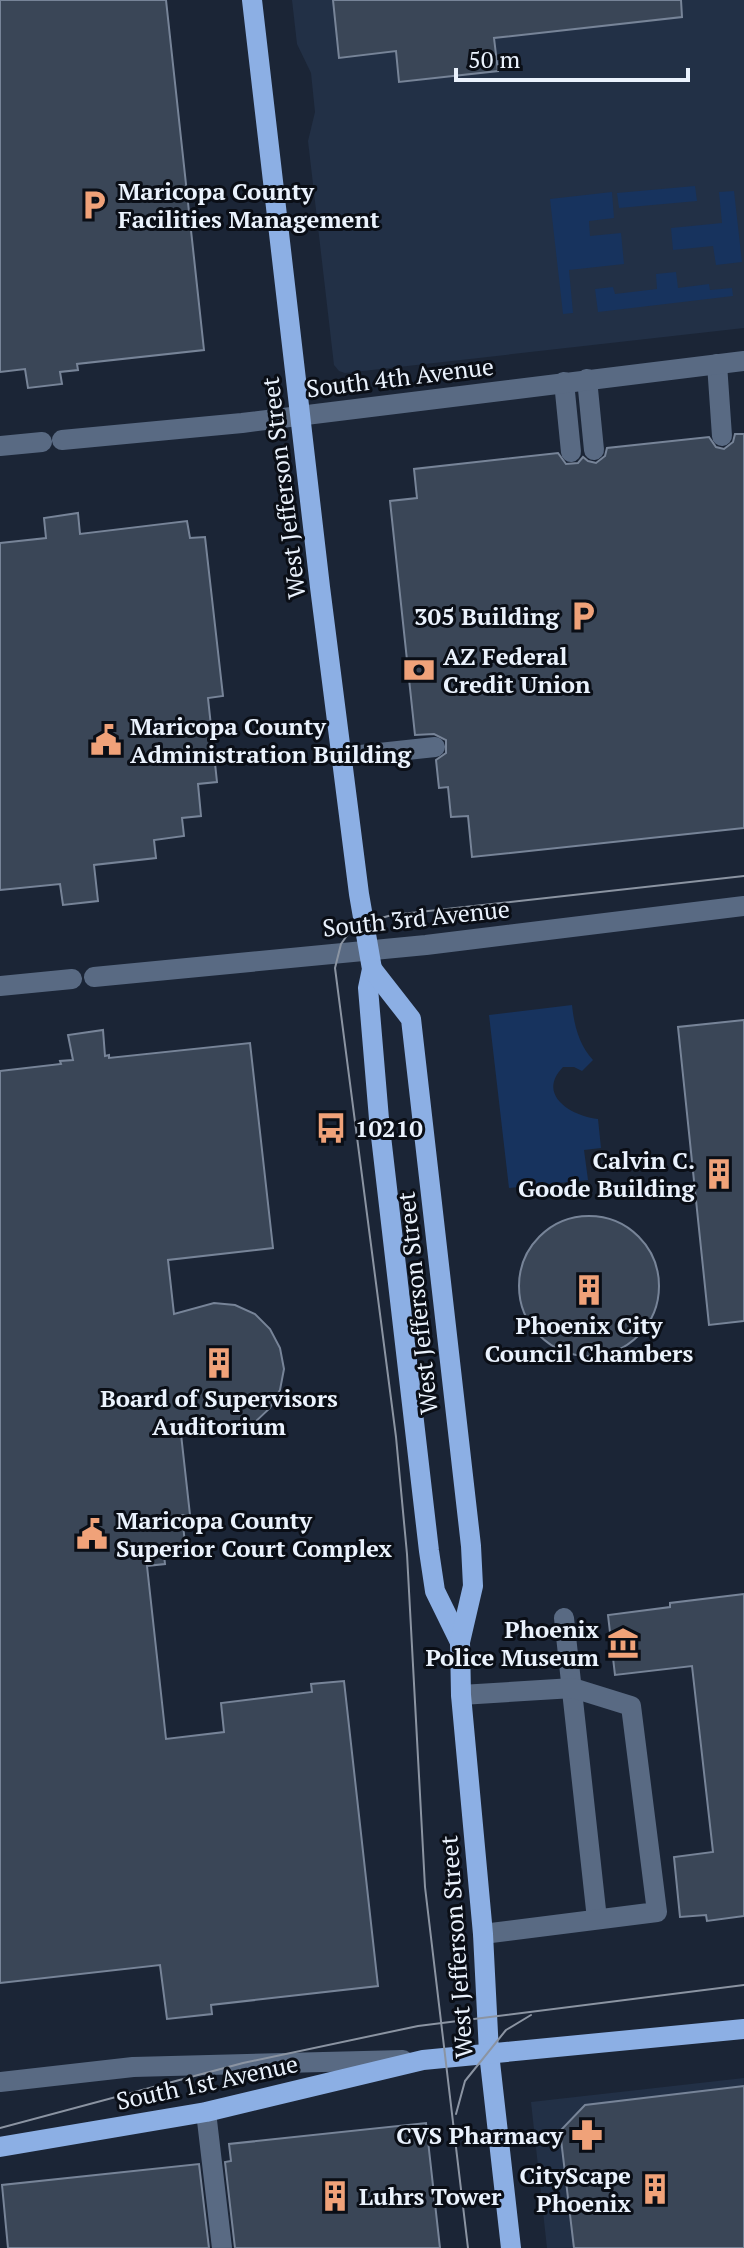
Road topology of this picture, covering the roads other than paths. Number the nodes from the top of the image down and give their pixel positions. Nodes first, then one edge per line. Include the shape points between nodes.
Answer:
1 (252, 0) edge
2 (744, 361) edge
3 (717, 364) junction
4 (587, 379) junction
5 (564, 382) junction
6 (300, 416) junction
7 (722, 436) dead end
8 (0, 446) edge
9 (594, 450) dead end
10 (571, 452) dead end
11 (435, 747) dead end
12 (342, 757) junction
13 (744, 906) edge
14 (370, 960) junction
15 (94, 977) dead end
16 (72, 979) dead end
17 (0, 986) edge
18 (564, 1618) dead end
19 (460, 1642) junction
20 (573, 1688) junction
21 (461, 1695) junction
22 (597, 1919) junction
23 (483, 1934) junction
24 (744, 2029) edge
25 (489, 2053) junction
26 (423, 2060) junction
27 (0, 2082) edge
28 (206, 2112) junction
29 (0, 2147) edge
30 (222, 2248) edge
31 (511, 2248) edge

1 - 6 main road, West Jefferson Street
2 - 3 street, South 4th Avenue
3 - 4 street, South 4th Avenue
3 - 7 street
4 - 5 street, South 4th Avenue
4 - 9 street
5 - 6 street, South 4th Avenue
5 - 10 street
6 - 8 street, South 4th Avenue
6 - 12 main road, West Jefferson Street
11 - 12 street
12 - 14 main road, West Jefferson Street
13 - 14 street, South 3rd Avenue
14 - 15 street, South 3rd Avenue
14 - 19 main road, West Jefferson Street via 379,1119 429,1551 435,1591
14 - 19 main road, West Jefferson Street via 411,1019 471,1546 473,1586
16 - 17 street
18 - 20 street
19 - 21 main road, West Jefferson Street
20 - 21 street
20 - 22 street
20 - 22 street via 631,1706 657,1912
21 - 23 main road, West Jefferson Street
22 - 23 street
23 - 25 main road, West Jefferson Street
24 - 25 main road, South 1st Avenue
25 - 26 main road, South 1st Avenue
25 - 31 main road, West Jefferson Street
26 - 27 street, South 1st Avenue via 133,2067
26 - 28 main road, South 1st Avenue
28 - 29 main road, South 1st Avenue
28 - 30 street

